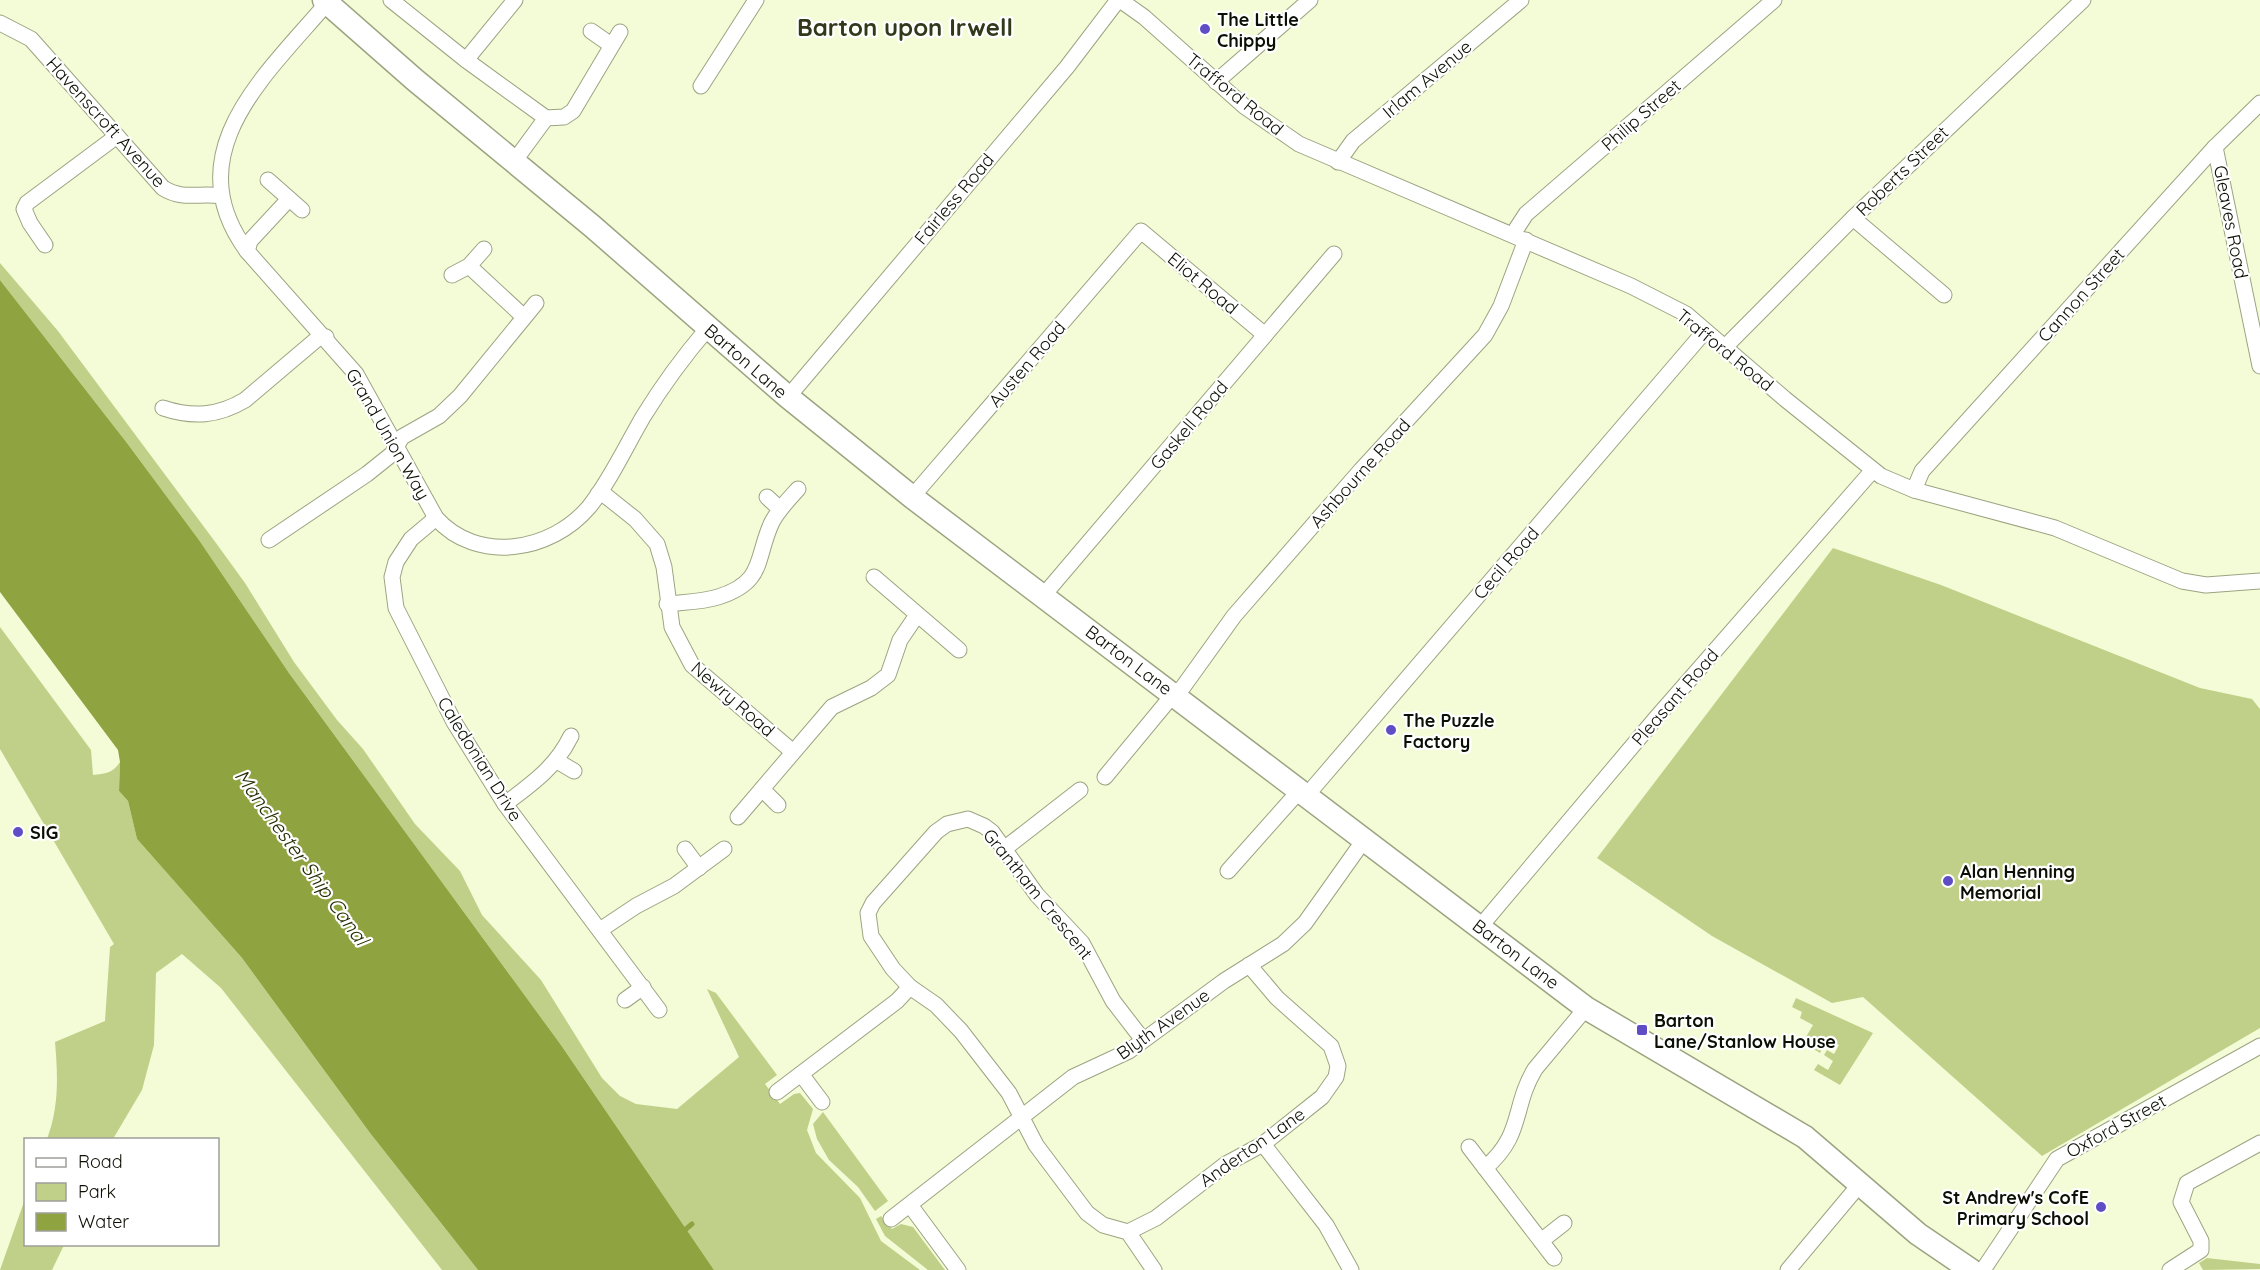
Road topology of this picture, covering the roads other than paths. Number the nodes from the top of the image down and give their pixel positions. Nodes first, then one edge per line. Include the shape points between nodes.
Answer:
1 (391, 0) edge
2 (756, 0) edge
3 (1119, 0) edge
4 (1310, 0) edge
5 (1521, 0) edge
6 (1774, 0) edge
7 (2083, 0) edge
8 (523, 1) edge
9 (325, 2) edge
10 (0, 23) edge
11 (591, 30) dead end
12 (620, 32) dead end
13 (611, 45) junction
14 (466, 60) junction
15 (1215, 82) junction
16 (700, 86) dead end
17 (2258, 104) edge
18 (546, 118) junction
19 (117, 136) junction
20 (2216, 147) junction
21 (1338, 162) junction
22 (513, 163) junction
23 (268, 180) dead end
24 (222, 196) junction
25 (289, 199) junction
26 (302, 210) dead end
27 (1853, 218) junction
28 (1141, 231) joint
29 (1519, 237) junction
30 (45, 245) dead end
31 (484, 249) dead end
32 (247, 251) junction
33 (1334, 254) dead end
34 (469, 266) junction
35 (452, 274) dead end
36 (1944, 296) dead end
37 (536, 303) dead end
38 (524, 317) junction
39 (708, 328) junction
40 (1706, 331) junction
41 (1265, 335) junction
42 (326, 337) junction
43 (1725, 347) junction
44 (2260, 366) edge
45 (788, 397) junction
46 (163, 408) dead end
47 (396, 446) junction
48 (1873, 470) junction
49 (798, 489) dead end
50 (1914, 490) junction
51 (598, 494) junction
52 (767, 497) dead end
53 (912, 497) junction
54 (780, 509) junction
55 (436, 518) junction
56 (269, 540) dead end
57 (874, 577) dead end
58 (2260, 581) edge
59 (1043, 596) junction
60 (667, 604) junction
61 (917, 615) junction
62 (959, 650) dead end
63 (1174, 694) junction
64 (571, 736) dead end
65 (793, 752) junction
66 (557, 761) junction
67 (574, 771) dead end
68 (1105, 777) dead end
69 (762, 789) junction
70 (1080, 790) dead end
71 (1303, 792) junction
72 (505, 804) junction
73 (778, 805) dead end
74 (738, 817) dead end
75 (1364, 840) junction
76 (685, 849) dead end
77 (724, 849) dead end
78 (1004, 849) junction
79 (699, 868) junction
80 (1228, 871) dead end
81 (1480, 927) junction
82 (600, 930) junction
83 (1250, 964) junction
84 (643, 987) junction
85 (910, 987) junction
86 (625, 1000) dead end
87 (1586, 1008) junction
88 (660, 1010) dead end
89 (1143, 1040) junction
90 (2260, 1046) edge
91 (801, 1074) junction
92 (777, 1092) dead end
93 (822, 1101) dead end
94 (1021, 1116) junction
95 (2260, 1143) edge
96 (1263, 1144) junction
97 (1469, 1147) dead end
98 (1485, 1168) junction
99 (1860, 1184) junction
100 (909, 1205) junction
101 (891, 1219) dead end
102 (1564, 1223) dead end
103 (1128, 1232) junction
104 (1541, 1241) junction
105 (1554, 1258) dead end
106 (958, 1270) edge
107 (1154, 1270) edge
108 (1351, 1270) edge
109 (1788, 1270) edge
110 (1971, 1270) edge
111 (1983, 1270) edge
112 (2170, 1270) edge

1 - 14 street
2 - 16 street
3 - 15 street, Trafford Road via 1144,17
3 - 45 street, Fairless Road
4 - 15 street
5 - 21 street, Irlam Avenue via 1353,141
6 - 29 street, Philip Street via 1526,214
7 - 27 street, Roberts Street
8 - 14 street
9 - 22 main road, Barton Lane
9 - 24 street, Grand Union Way via 237,114 226,140
10 - 19 street, Havenscroft Avenue via 31,39
11 - 13 street
12 - 13 street
13 - 18 street via 573,111 564,117
14 - 18 street
15 - 21 street, Trafford Road via 1271,127
17 - 20 street, Cannon Street
18 - 22 street
19 - 24 street, Havenscroft Avenue via 163,188 173,194
19 - 30 street via 27,203 26,216
20 - 44 street, Gleaves Road
20 - 50 street, Cannon Street via 1922,471
21 - 29 street, Trafford Road
22 - 39 main road, Barton Lane
23 - 25 street
24 - 32 street, Grand Union Way via 235,235
25 - 26 street
25 - 32 street via 250,241
27 - 36 street
27 - 43 street, Roberts Street
28 - 41 street, Eliot Road
28 - 53 street, Austen Road
29 - 40 street, Trafford Road via 1663,301
29 - 63 street, Ashbourne Road via 1501,306 1485,335 1234,616
31 - 34 street
32 - 42 street, Grand Union Way
33 - 41 street, Gaskell Road
34 - 35 street
34 - 38 street
37 - 38 street
38 - 47 street via 460,396 439,416 402,437
39 - 45 main road, Barton Lane
39 - 51 street, Grand Union Way via 651,406
40 - 43 street, Trafford Road
40 - 71 street, Cecil Road
41 - 59 street, Gaskell Road
42 - 46 street via 317,339 232,408 206,415
42 - 47 street, Grand Union Way via 363,384
43 - 48 street, Trafford Road
45 - 53 main road, Barton Lane
47 - 55 street, Grand Union Way
47 - 56 street via 367,474
48 - 50 street, Trafford Road
48 - 81 street, Pleasant Road via 1648,726
49 - 54 street
50 - 58 street, Trafford Road via 2055,528 2182,581 2206,585
51 - 55 street, Grand Union Way via 575,521 561,530 515,547 468,543
51 - 60 street, Newry Road via 635,519 654,539 664,567
52 - 54 street
53 - 59 main road, Barton Lane
54 - 60 street via 766,538 760,566 745,584 717,598
55 - 72 street, Caledonian Drive via 411,539 396,562 392,578 396,608 454,722
57 - 61 street
59 - 63 main road, Barton Lane
60 - 65 street, Newry Road via 672,627 692,665
61 - 62 street
61 - 65 street via 900,639 888,675 871,688 832,706
63 - 68 street, Ashbourne Road
63 - 71 main road, Barton Lane
64 - 66 street
65 - 69 street
66 - 67 street
66 - 72 street
69 - 73 street
69 - 74 street
70 - 78 street
71 - 75 main road, Barton Lane
71 - 80 street, Cecil Road
72 - 82 street, Caledonian Drive
75 - 81 main road, Barton Lane
75 - 83 street, Blyth Avenue via 1305,923 1283,945
76 - 79 street
77 - 79 street
78 - 85 street, Grantham Crescent via 992,832 976,822 968,819 947,824 873,903 868,914 872,936 880,952
78 - 89 street, Grantham Crescent via 1037,895 1082,943 1113,1001
79 - 82 street
81 - 87 main road, Barton Lane
82 - 84 street, Caledonian Drive
83 - 89 street, Blyth Avenue
83 - 96 street, Anderton Lane via 1277,998 1325,1038 1338,1066 1336,1077 1322,1097
84 - 86 street
84 - 88 street, Caledonian Drive
85 - 91 street
85 - 94 street, Grantham Crescent via 936,1005 961,1031 1009,1093
87 - 98 street via 1528,1080 1510,1141
87 - 99 main road, Barton Lane via 1805,1137
89 - 94 street, Blyth Avenue via 1119,1057 1073,1077
90 - 111 street, Oxford Street via 2057,1159
91 - 92 street
91 - 93 street
94 - 100 street, Blyth Avenue
94 - 103 street, Grantham Crescent via 1036,1145 1086,1213 1103,1225
95 - 112 street via 2192,1179 2184,1188 2183,1210 2201,1250
96 - 103 street, Anderton Lane via 1226,1164 1156,1218
96 - 108 street via 1326,1225
97 - 98 street
98 - 104 street
99 - 109 street
99 - 110 main road, Barton Lane via 1918,1234
100 - 101 street, Blyth Avenue
100 - 106 street
102 - 104 street
103 - 107 street
104 - 105 street

